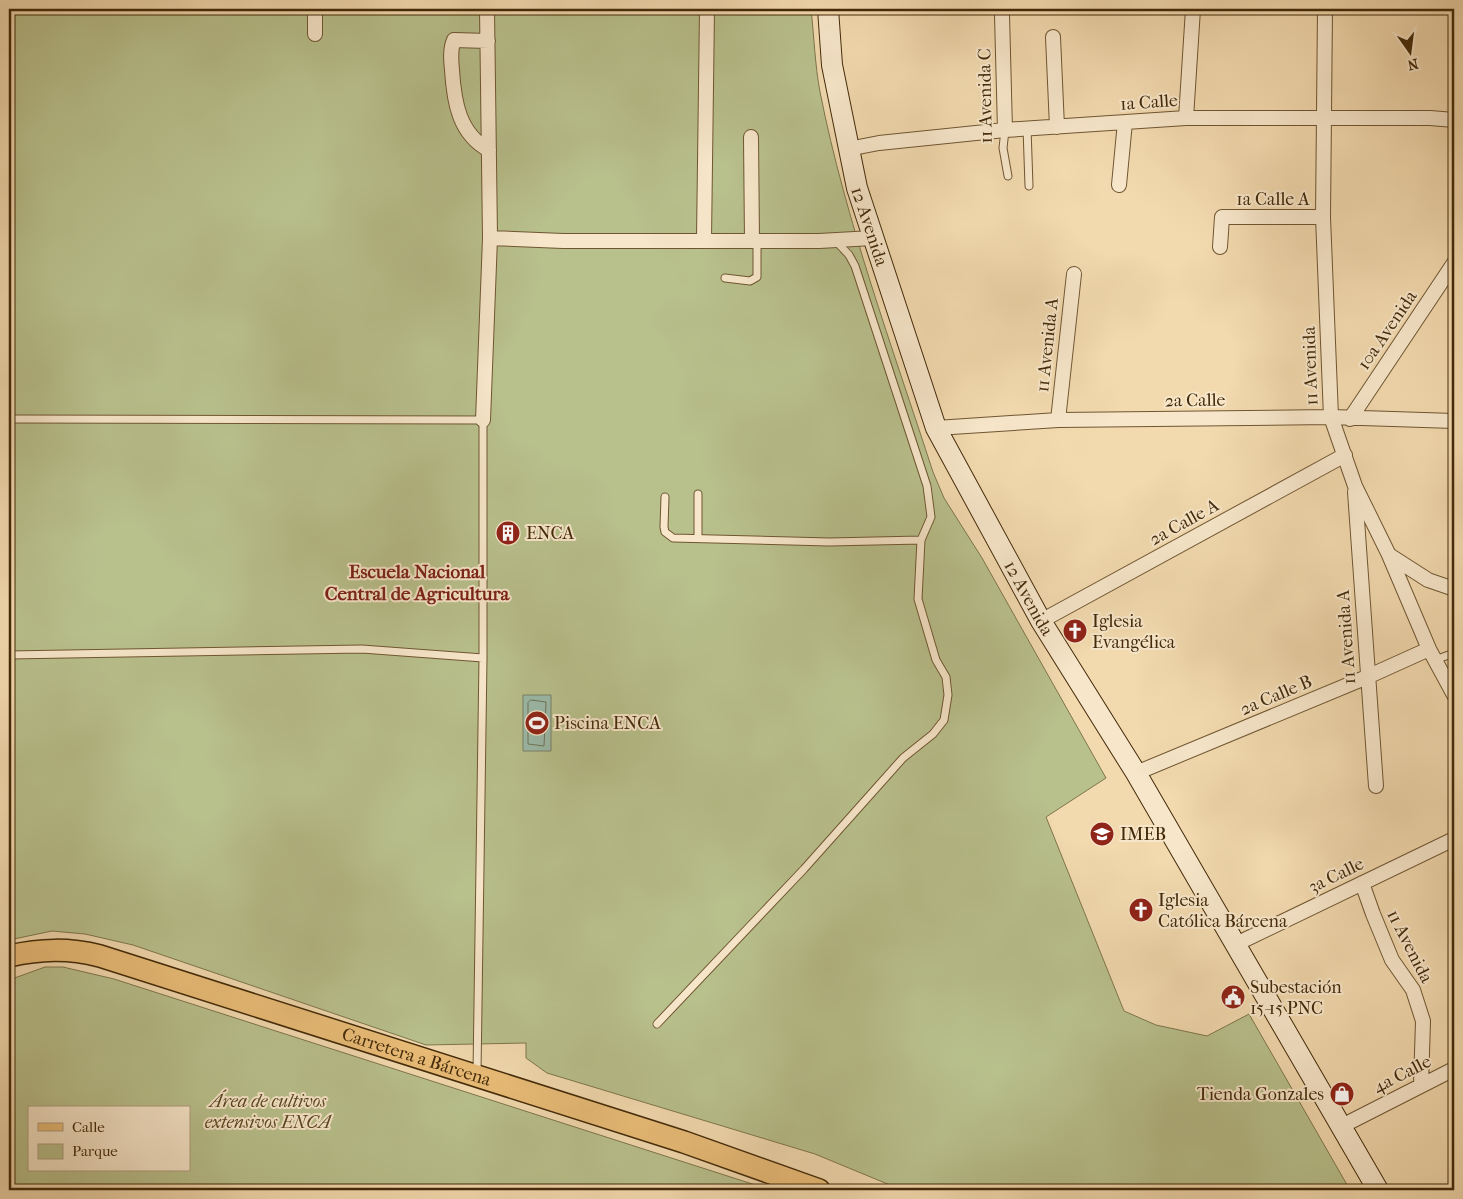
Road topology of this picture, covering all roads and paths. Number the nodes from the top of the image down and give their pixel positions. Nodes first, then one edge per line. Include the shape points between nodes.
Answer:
1 (315, 9) edge
2 (487, 9) edge
3 (708, 9) edge
4 (828, 9) edge
5 (1193, 9) edge
6 (1324, 9) edge
7 (1002, 15) dead end
8 (315, 34) dead end
9 (1053, 37) dead end
10 (488, 41) junction
11 (1186, 118) junction
12 (1324, 118) junction
13 (1454, 120) edge
14 (1125, 122) junction
15 (1057, 127) junction
16 (1028, 128) junction
17 (1005, 130) junction
18 (751, 137) dead end
19 (848, 149) junction
20 (489, 150) junction
21 (1008, 176) dead end
22 (1118, 185) dead end
23 (1029, 186) dead end
24 (1323, 218) junction
25 (490, 238) junction
26 (873, 238) junction
27 (704, 239) junction
28 (755, 240) junction
29 (835, 240) junction
30 (1220, 247) dead end
31 (1454, 263) edge
32 (1074, 274) dead end
33 (725, 278) dead end
34 (1331, 417) junction
35 (9, 419) edge
36 (1350, 419) junction
37 (482, 420) junction
38 (1058, 420) junction
39 (1454, 421) edge
40 (936, 428) junction
41 (1345, 455) junction
42 (1355, 486) junction
43 (698, 494) dead end
44 (665, 496) dead end
45 (698, 538) junction
46 (921, 540) junction
47 (1389, 555) junction
48 (1454, 589) edge
49 (1041, 621) junction
50 (1454, 653) edge
51 (1432, 654) junction
52 (9, 655) edge
53 (483, 658) junction
54 (1367, 677) junction
55 (1454, 695) edge
56 (1136, 774) junction
57 (1376, 786) dead end
58 (1454, 839) edge
59 (1362, 883) junction
60 (1234, 945) junction
61 (9, 956) edge
62 (657, 1024) dead end
63 (1454, 1069) edge
64 (478, 1076) junction
65 (1421, 1085) junction
66 (1340, 1127) junction
67 (819, 1190) edge
68 (1378, 1190) edge

1 - 8 street
2 - 10 street
3 - 27 street
4 - 19 main road, 12 Avenida via 832,65
5 - 11 street
6 - 12 street, 11 Avenida
7 - 17 street, 11 Avenida C
9 - 15 street
10 - 20 street
10 - 20 street via 454,40 451,57 453,93 459,117 479,145
11 - 12 street, 1a Calle
11 - 14 street, 1a Calle
12 - 13 street, 1a Calle
12 - 24 street, 11 Avenida
14 - 15 street, 1a Calle
14 - 22 street
15 - 16 street, 1a Calle
16 - 17 street, 1a Calle
16 - 23 lane
17 - 19 street, 1a Calle
17 - 21 lane, 11 Avenida C via 1003,148
18 - 28 street
19 - 26 main road, 12 Avenida
20 - 25 street
24 - 30 street, 1a Calle A via 1222,218
24 - 34 street, 11 Avenida
25 - 27 street via 563,241
25 - 37 street
26 - 29 street
26 - 40 main road, 12 Avenida
27 - 28 street
28 - 29 street
28 - 33 lane via 758,277 750,281
29 - 46 lane via 855,266 927,486 931,517
31 - 36 street, 10a Avenida
32 - 38 street, 11 Avenida A
34 - 36 street, 2a Calle
34 - 38 street, 2a Calle
34 - 41 street, 11 Avenida
35 - 37 lane
36 - 39 street, 2a Calle
37 - 53 lane
38 - 40 street, 2a Calle
40 - 49 main road, 12 Avenida
41 - 42 street, 11 Avenida
41 - 49 street, 2a Calle A
42 - 47 street, 11 Avenida
42 - 54 street, 11 Avenida A
43 - 45 lane
44 - 45 lane via 665,532 673,538
45 - 46 lane via 830,542
46 - 62 lane via 918,599 936,660 946,677 948,695 944,720 933,734 903,758 804,869
47 - 48 street via 1428,580
47 - 51 street, 11 Avenida
49 - 56 main road, 12 Avenida
50 - 51 lane, 2a Calle B
51 - 54 street, 2a Calle B
51 - 55 street, 11 Avenida
52 - 53 lane via 362,649
53 - 64 lane
54 - 56 street, 2a Calle B
54 - 57 street, 11 Avenida A
56 - 60 main road, 12 Avenida
58 - 59 street, 3a Calle
59 - 60 street, 3a Calle
59 - 65 street, 11 Avenida via 1392,960 1413,990 1423,1021
60 - 66 main road, 12 Avenida
61 - 64 main road, Carretera a Bárcena via 61,949 100,956
63 - 65 street, 4a Calle
64 - 67 main road, Carretera a Bárcena via 684,1142
65 - 66 street, 4a Calle
66 - 68 main road, 12 Avenida

